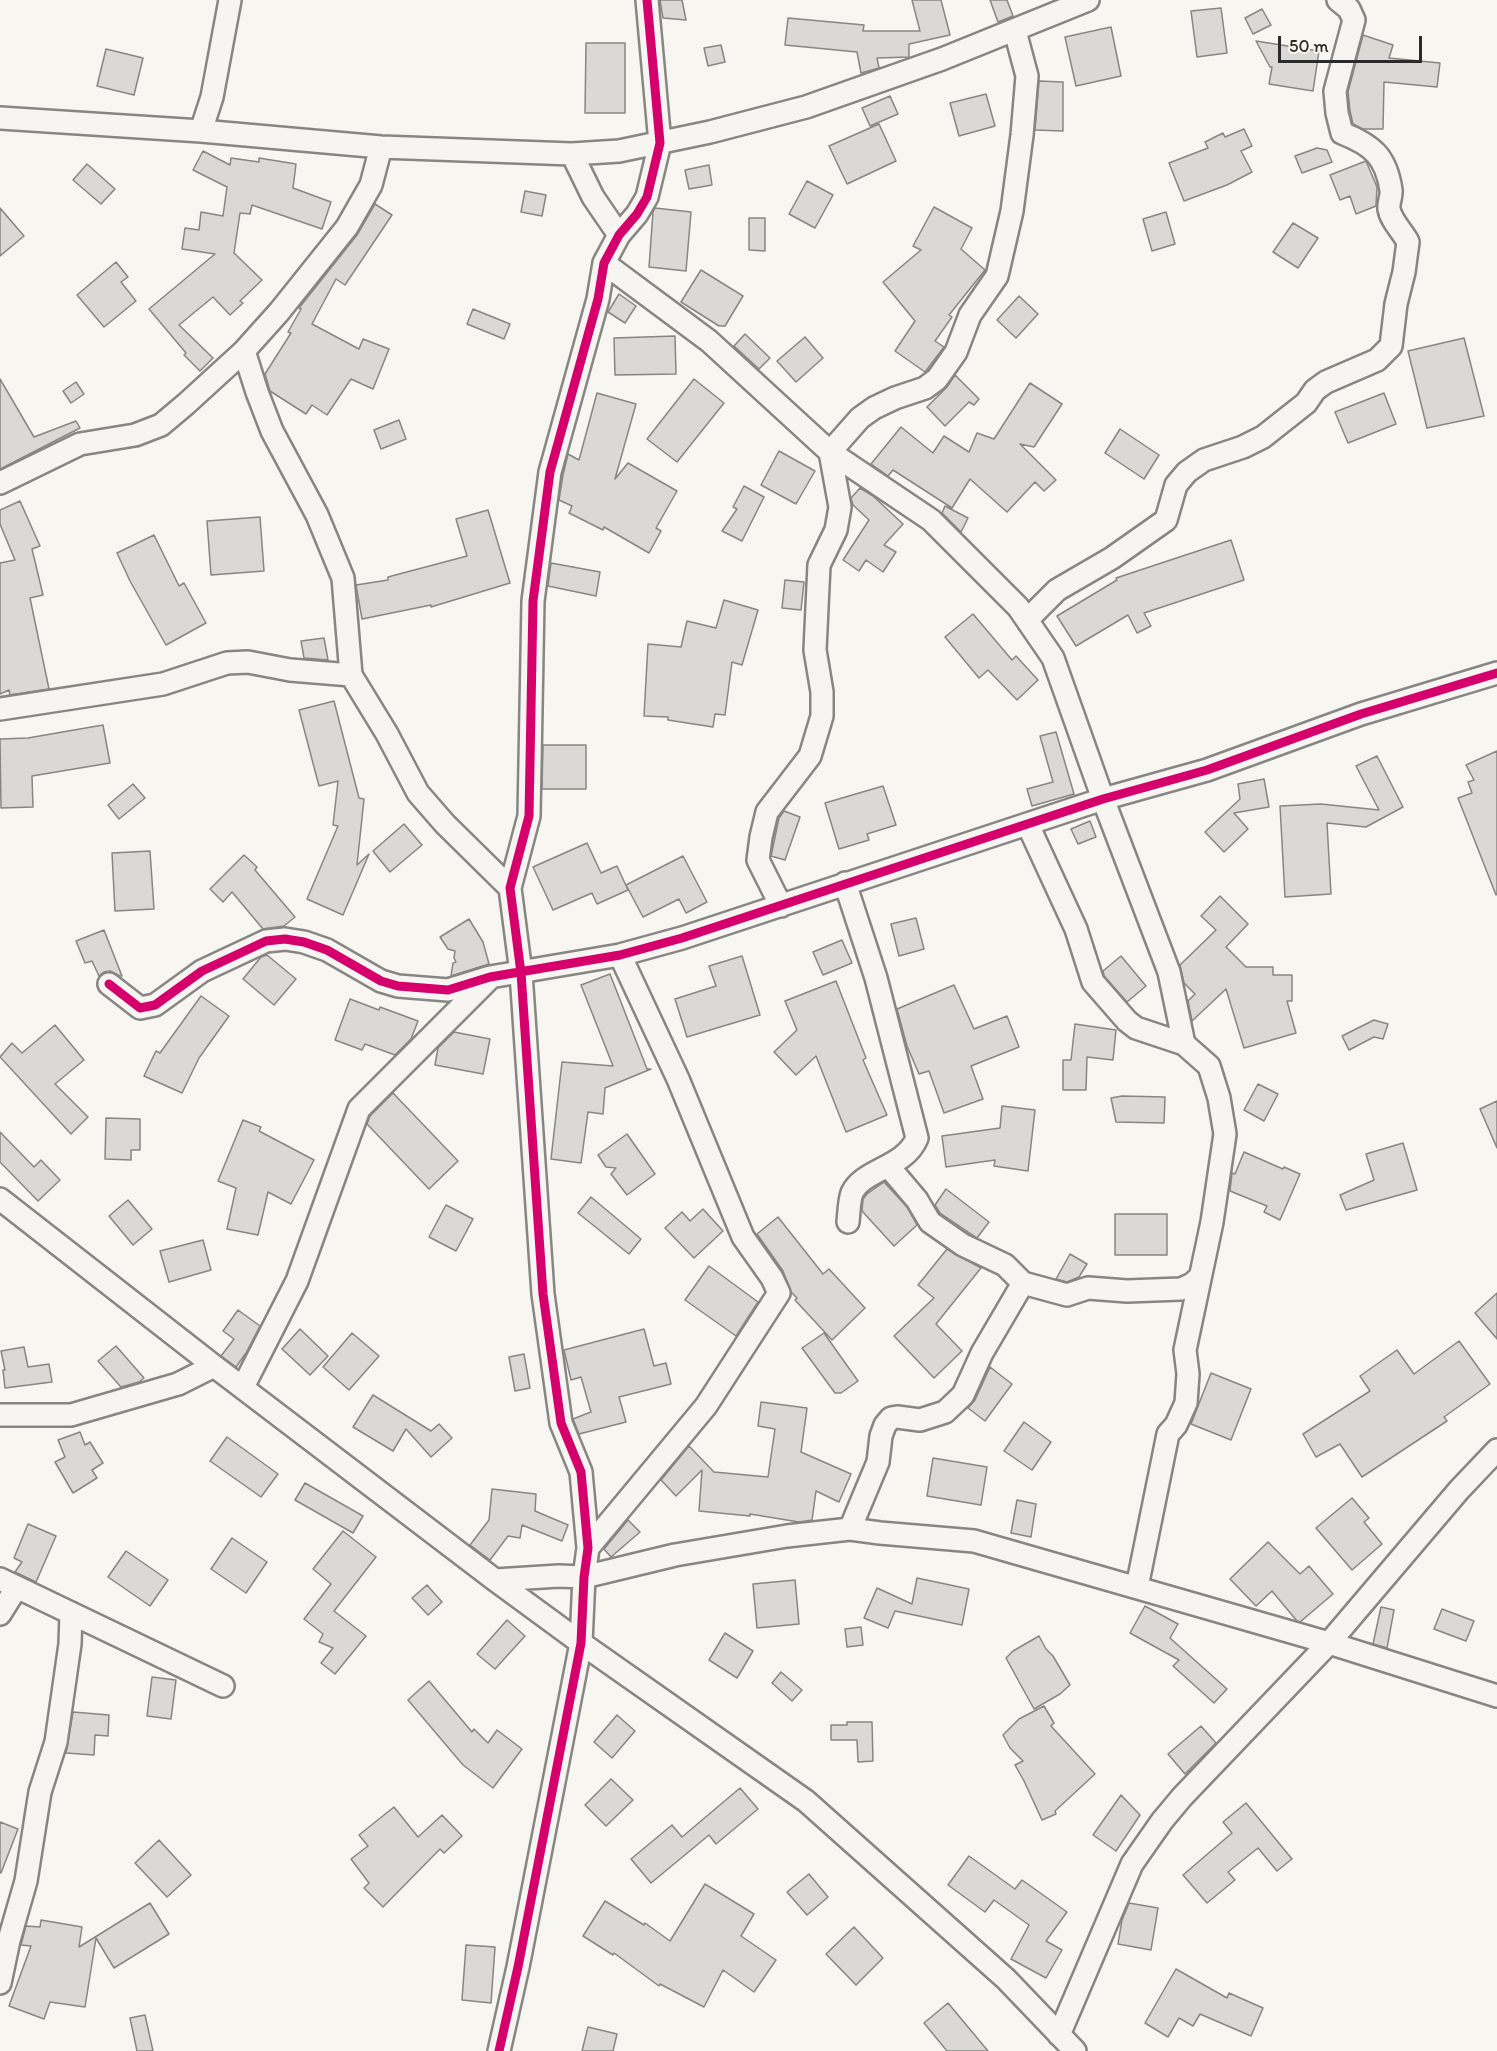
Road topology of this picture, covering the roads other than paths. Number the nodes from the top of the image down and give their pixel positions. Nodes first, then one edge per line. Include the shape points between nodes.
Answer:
1 (230, 0) edge
2 (647, 0) edge
3 (1088, 0) edge
4 (1338, 0) edge
5 (1016, 31) junction
6 (0, 118) edge
7 (201, 131) junction
8 (660, 143) junction
9 (381, 147) junction
10 (572, 154) junction
11 (619, 235) junction
12 (604, 263) junction
13 (244, 351) junction
14 (830, 452) junction
15 (0, 483) edge
16 (1027, 620) junction
17 (1497, 673) edge
18 (351, 675) junction
19 (0, 709) edge
20 (1103, 799) junction
21 (1028, 825) junction
22 (845, 884) junction
23 (510, 888) junction
24 (781, 906) junction
25 (620, 955) junction
26 (521, 973) junction
27 (490, 977) junction
28 (109, 984) dead end
29 (1184, 1044) junction
30 (889, 1167) junction
31 (0, 1199) edge
32 (848, 1222) dead end
33 (1200, 1277) junction
34 (1023, 1283) junction
35 (214, 1366) junction
36 (243, 1387) junction
37 (0, 1415) edge
38 (1497, 1450) edge
39 (850, 1529) junction
40 (588, 1548) junction
41 (584, 1577) junction
42 (495, 1580) junction
43 (9, 1583) edge
44 (1137, 1587) junction
45 (71, 1613) junction
46 (0, 1614) edge
47 (1329, 1642) junction
48 (580, 1643) junction
49 (223, 1686) dead end
50 (1497, 1696) edge
51 (0, 1983) edge
52 (1059, 2035) junction
53 (499, 2051) edge
54 (1075, 2051) edge

1 - 7 street via 212,97
2 - 8 street
3 - 5 street
4 - 16 street via 1354,20 1335,91 1342,133 1360,140 1381,158 1391,192 1389,208 1408,242 1391,346 1377,360 1326,382 1263,437 1204,460 1187,472 1176,485 1166,520 1057,591
5 - 8 street via 806,107
5 - 14 street via 1027,76 1012,211 997,276 970,315 956,352 937,379 925,388 874,408
6 - 7 street
7 - 9 street
8 - 10 street
8 - 11 street via 647,197
9 - 10 street
9 - 13 street via 371,185 347,227
10 - 11 street via 593,197
11 - 12 street
12 - 14 street via 709,341
12 - 23 street via 598,299 550,472 533,601 529,816
13 - 15 street via 161,424 135,435 80,444
13 - 18 street via 272,431 317,516 343,578
14 - 16 street via 931,520
14 - 24 street via 840,507 836,530 819,565 815,650 822,716 810,756 768,812 758,860
16 - 20 street via 1053,658
17 - 20 street via 1361,714 1207,770
18 - 19 street via 248,662 227,663 163,684
18 - 23 street via 418,793
20 - 21 street
20 - 29 street via 1168,972
21 - 22 street
21 - 29 street via 1076,929 1093,982 1136,1028
22 - 24 street
22 - 30 street via 876,978 916,1138 913,1147
23 - 26 street
24 - 25 street
25 - 26 street
25 - 40 street via 678,1079 743,1237 779,1293 706,1406
26 - 27 street
26 - 40 street via 543,1294 561,1423 581,1472
27 - 28 street via 448,990 398,986 381,981 327,950 285,939 266,941 202,971 155,1005 140,1008
27 - 36 street via 359,1109 297,1281
29 - 33 street via 1209,1066 1225,1134
30 - 32 street via 860,1182 852,1194
30 - 34 street via 930,1222 963,1245 1005,1265
31 - 35 street
33 - 34 street via 1181,1289 1088,1288 1067,1295
33 - 44 street via 1185,1350 1186,1403 1168,1434
34 - 39 street via 982,1353 963,1395 945,1412 920,1420 891,1418 885,1425 878,1462
35 - 36 street
35 - 37 street via 178,1384 72,1415
36 - 42 street
38 - 47 street
39 - 41 street via 675,1555
39 - 44 street via 974,1541
40 - 41 street
41 - 42 street
41 - 48 street
42 - 48 street
43 - 45 street
43 - 46 street
44 - 47 street
45 - 49 street
45 - 51 street via 56,1742 40,1792 26,1881
47 - 50 street
47 - 52 street via 1182,1797 1131,1864
48 - 52 street via 806,1801 1006,1979
48 - 53 street
52 - 54 street

